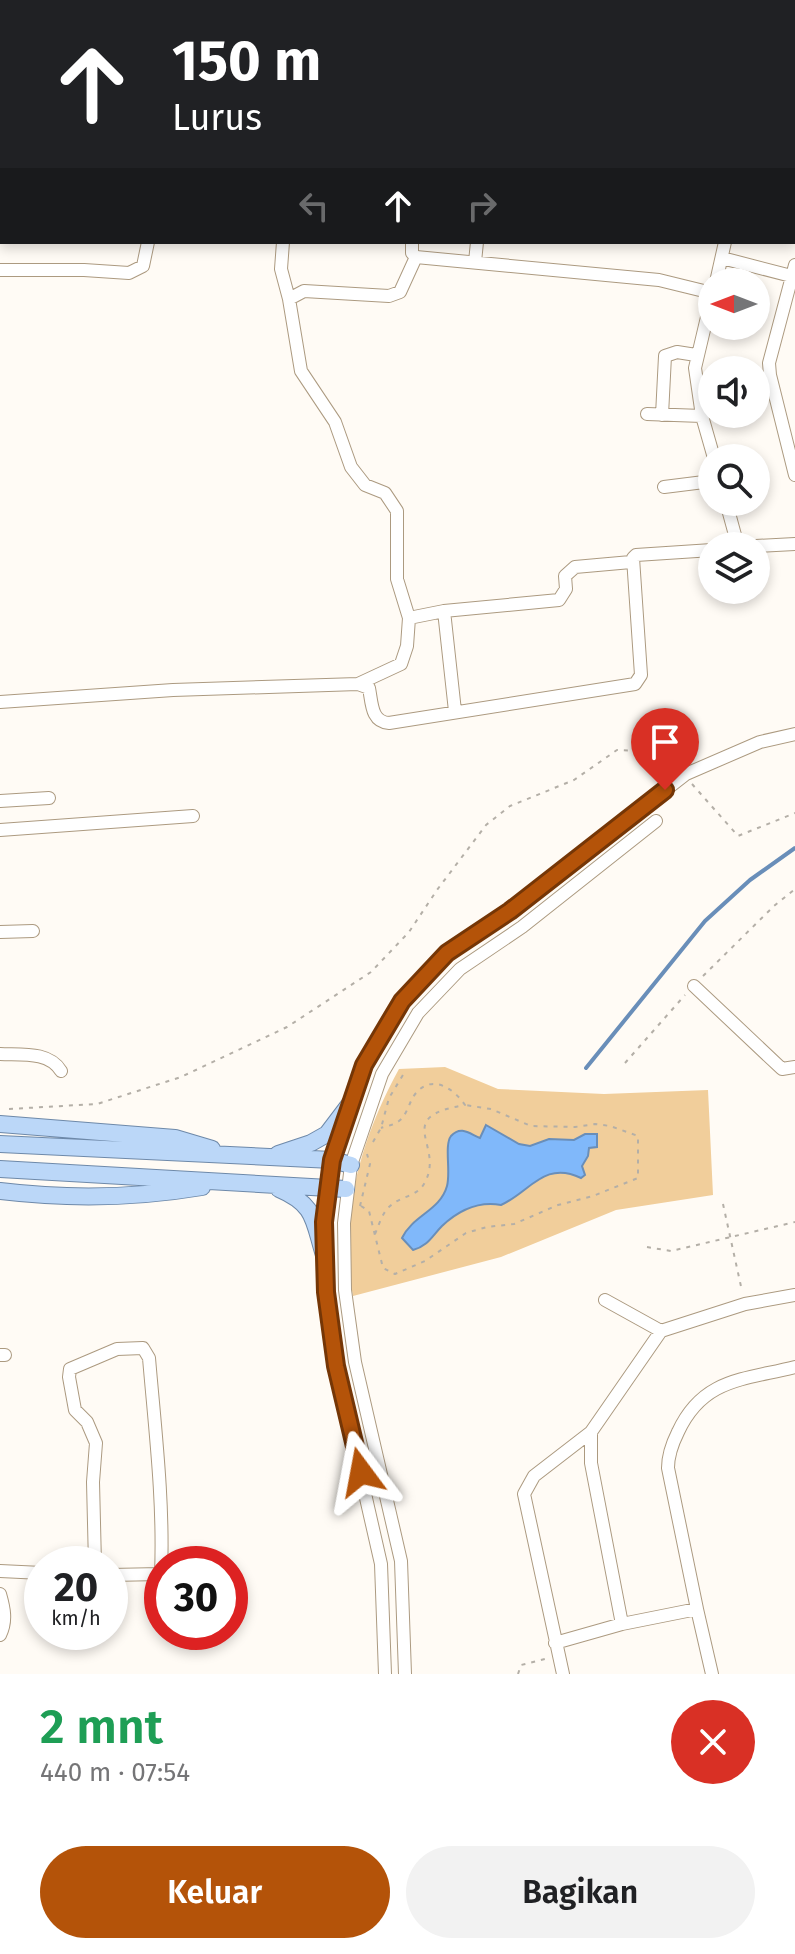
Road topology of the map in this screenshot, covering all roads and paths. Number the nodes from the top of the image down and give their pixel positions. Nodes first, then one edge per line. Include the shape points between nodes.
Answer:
1 (148, 244) edge
2 (283, 244) edge
3 (412, 244) edge
4 (477, 244) edge
5 (725, 244) edge
6 (416, 257) junction
7 (722, 258) junction
8 (475, 262) junction
9 (720, 268) edge
10 (0, 270) edge
11 (794, 273) edge
12 (698, 290) edge
13 (289, 299) junction
14 (700, 340) edge
15 (696, 355) junction
16 (698, 389) edge
17 (647, 414) dead end
18 (662, 415) junction
19 (698, 416) edge
20 (795, 475) edge
21 (698, 483) edge
22 (664, 487) dead end
23 (795, 544) edge
24 (770, 545) edge
25 (698, 551) edge
26 (631, 562) junction
27 (444, 611) junction
28 (409, 618) junction
29 (358, 684) junction
30 (0, 702) edge
31 (455, 711) junction
32 (795, 734) edge
33 (686, 774) junction
34 (49, 798) dead end
35 (0, 801) edge
36 (795, 813) edge
37 (193, 816) dead end
38 (656, 821) dead end
39 (0, 830) edge
40 (795, 889) edge
41 (510, 911) junction
42 (522, 927) junction
43 (33, 931) dead end
44 (0, 932) edge
45 (694, 986) junction
46 (0, 1054) edge
47 (625, 1063) dead end
48 (795, 1067) edge
49 (406, 1070) dead end
50 (61, 1071) dead end
51 (352, 1101) junction
52 (465, 1105) junction
53 (0, 1110) edge
54 (4, 1128) edge
55 (381, 1128) junction
56 (0, 1144) edge
57 (232, 1155) junction
58 (269, 1157) junction
59 (332, 1160) junction
60 (351, 1165) junction
61 (0, 1169) edge
62 (231, 1182) junction
63 (266, 1183) junction
64 (327, 1186) junction
65 (346, 1189) junction
66 (1, 1191) edge
67 (723, 1204) dead end
68 (795, 1222) edge
69 (375, 1235) junction
70 (729, 1238) junction
71 (647, 1247) dead end
72 (324, 1255) junction
73 (795, 1295) edge
74 (605, 1300) dead end
75 (745, 1304) junction
76 (661, 1331) junction
77 (795, 1367) edge
78 (591, 1432) junction
79 (95, 1546) edge
80 (162, 1546) edge
81 (0, 1571) edge
82 (24, 1572) edge
83 (382, 1572) junction
84 (401, 1572) junction
85 (402, 1586) junction
86 (382, 1587) junction
87 (0, 1594) edge
88 (697, 1609) junction
89 (622, 1624) junction
90 (0, 1635) edge
91 (557, 1649) junction
92 (385, 1674) edge
93 (405, 1674) edge
94 (518, 1674) edge
95 (563, 1674) edge
96 (712, 1674) edge

1 - 10 street via 143,266 129,273
2 - 13 street via 281,269
3 - 6 street
4 - 8 street
5 - 7 street
6 - 8 street
6 - 13 street via 400,292 389,296 304,291
7 - 9 street
7 - 11 street
8 - 12 street via 659,280
11 - 20 street via 769,363
13 - 28 street via 301,371 335,422 351,467 365,485 385,493 397,511 397,579
14 - 15 street
15 - 16 street
15 - 18 street via 665,356
17 - 18 street
18 - 19 street
21 - 22 street
23 - 24 street
25 - 26 street via 636,555
26 - 27 street via 575,567 565,576 566,589 559,600
26 - 31 street via 639,681
27 - 28 street
27 - 31 street
28 - 29 street via 401,664
29 - 30 street
29 - 31 street via 369,688 382,723
32 - 33 street via 760,742
33 - 36 path via 738,836
33 - 41 street
33 - 53 path via 645,751 617,750 574,780 510,806 486,825 409,932 371,972 287,1027 181,1077 97,1104
34 - 35 street
37 - 39 street
38 - 42 street
40 - 45 path
41 - 42 street
41 - 51 street via 447,953 402,1001 364,1065
42 - 60 street via 460,969 418,1013 382,1074
43 - 44 street
45 - 47 path
45 - 48 street via 782,1069
46 - 50 street via 45,1057
49 - 55 path via 389,1098
51 - 58 main road via 327,1134
51 - 59 street
52 - 55 path via 457,1093 434,1084 417,1093 401,1119
52 - 69 path via 431,1115 424,1127 429,1154 425,1183 391,1205
52 - 69 path via 491,1109 531,1126 595,1124 638,1136 638,1178 514,1224 466,1233 395,1274 383,1268
54 - 57 main road via 175,1138
55 - 69 path via 367,1153 370,1164 360,1205 369,1211
56 - 57 main road
57 - 58 main road
58 - 59 main road
59 - 60 main road
59 - 64 street
60 - 65 street
61 - 62 main road
62 - 63 main road
62 - 66 main road via 165,1193 58,1196
63 - 64 main road
63 - 72 main road via 298,1197 310,1210
64 - 65 main road
64 - 72 street
65 - 84 street via 345,1290 355,1362
67 - 70 path
68 - 70 path
70 - 71 path via 671,1251
70 - 75 path
72 - 83 street via 336,1366
73 - 75 street
74 - 76 street
75 - 76 street
76 - 78 street
77 - 88 street via 713,1388 694,1405 671,1448 668,1468
78 - 89 street via 591,1463
78 - 91 street via 534,1476 524,1494
79 - 80 street via 96,1443 75,1410 70,1369 117,1349 140,1348 149,1358
81 - 82 street
83 - 84 street
83 - 86 street
84 - 85 street
85 - 86 street
85 - 93 street
86 - 92 street
87 - 90 street via 5,1611
88 - 89 street
88 - 96 street
89 - 91 street
91 - 94 path via 521,1665
91 - 95 street

